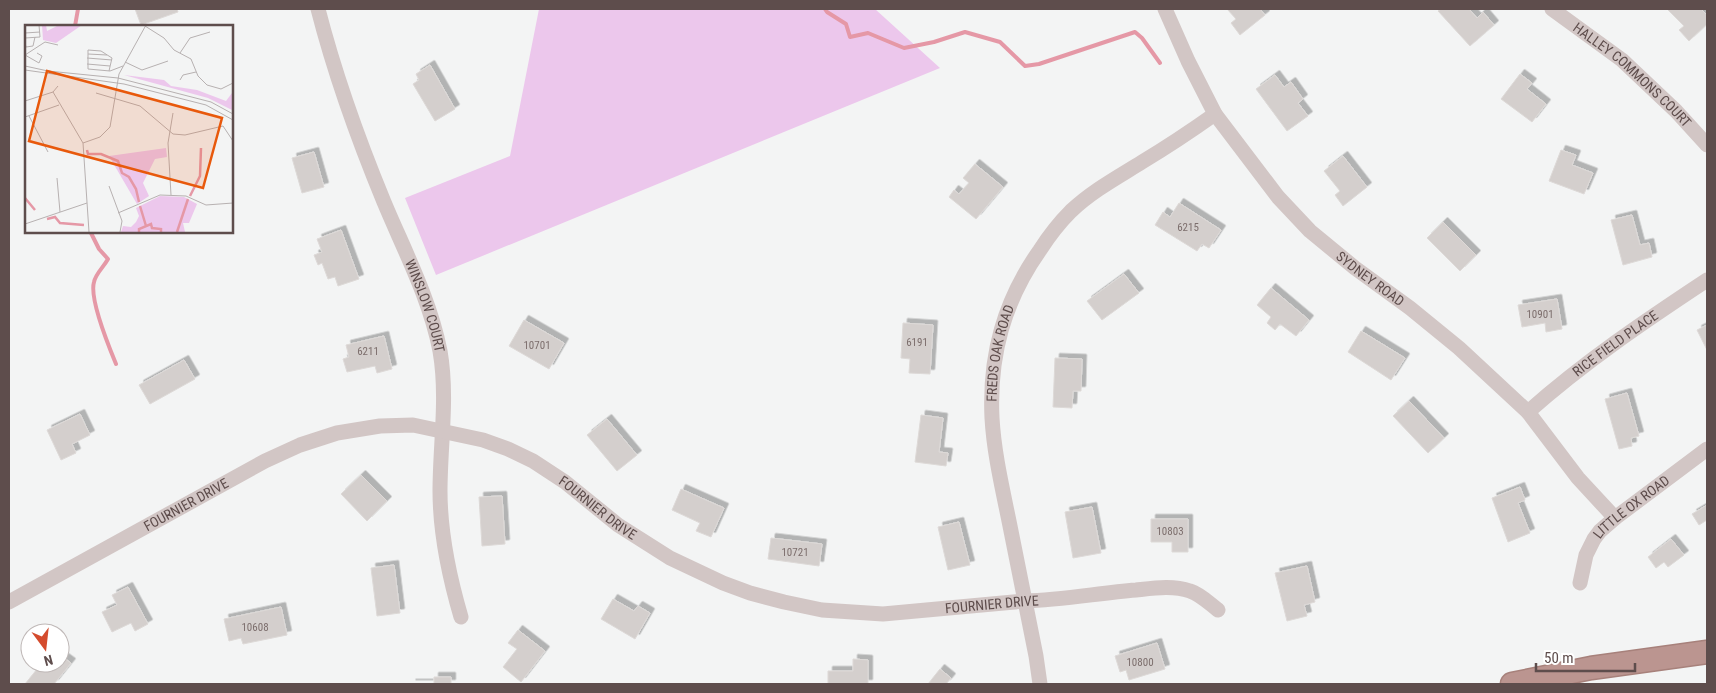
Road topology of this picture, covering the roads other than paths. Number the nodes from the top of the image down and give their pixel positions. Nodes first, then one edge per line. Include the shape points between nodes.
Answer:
1 (318, 9) edge
2 (1165, 9) edge
3 (1552, 9) edge
4 (1215, 114) junction
5 (1707, 145) edge
6 (1707, 280) edge
7 (1528, 412) junction
8 (443, 431) junction
9 (1707, 449) edge
10 (1615, 518) junction
11 (1580, 583) dead end
12 (1025, 600) junction
13 (9, 602) edge
14 (1218, 610) dead end
15 (461, 617) dead end
16 (1707, 640) edge
17 (1707, 652) edge
18 (1591, 668) junction
19 (1040, 684) edge
20 (1512, 684) edge

1 - 8 street, WINSLOW COURT via 344,101 435,330 442,373
2 - 4 street, SYDNEY ROAD
3 - 5 street, HALLEY COMMONS COURT via 1622,60
4 - 7 street, SYDNEY ROAD via 1278,196 1310,230 1459,348
4 - 12 street, FREDS OAK ROAD via 1099,188 1069,213 1031,262 1007,309 994,362 992,419
6 - 7 street, RICE FIELD PLACE via 1576,372
7 - 10 street, SYDNEY ROAD via 1578,478
8 - 12 street, FOURNIER DRIVE via 483,440 533,461 618,525 670,558 750,593 822,610 883,614
8 - 13 street, FOURNIER DRIVE via 413,425 380,426 337,433 300,445 265,461
8 - 15 street, WINSLOW COURT via 442,527 451,583
9 - 10 street, LITTLE OX ROAD
10 - 11 street, LITTLE OX ROAD via 1594,539 1586,555
12 - 14 street, FOURNIER DRIVE via 1168,587 1197,594
12 - 19 street, FREDS OAK ROAD
16 - 18 highway
17 - 18 highway
18 - 20 highway

